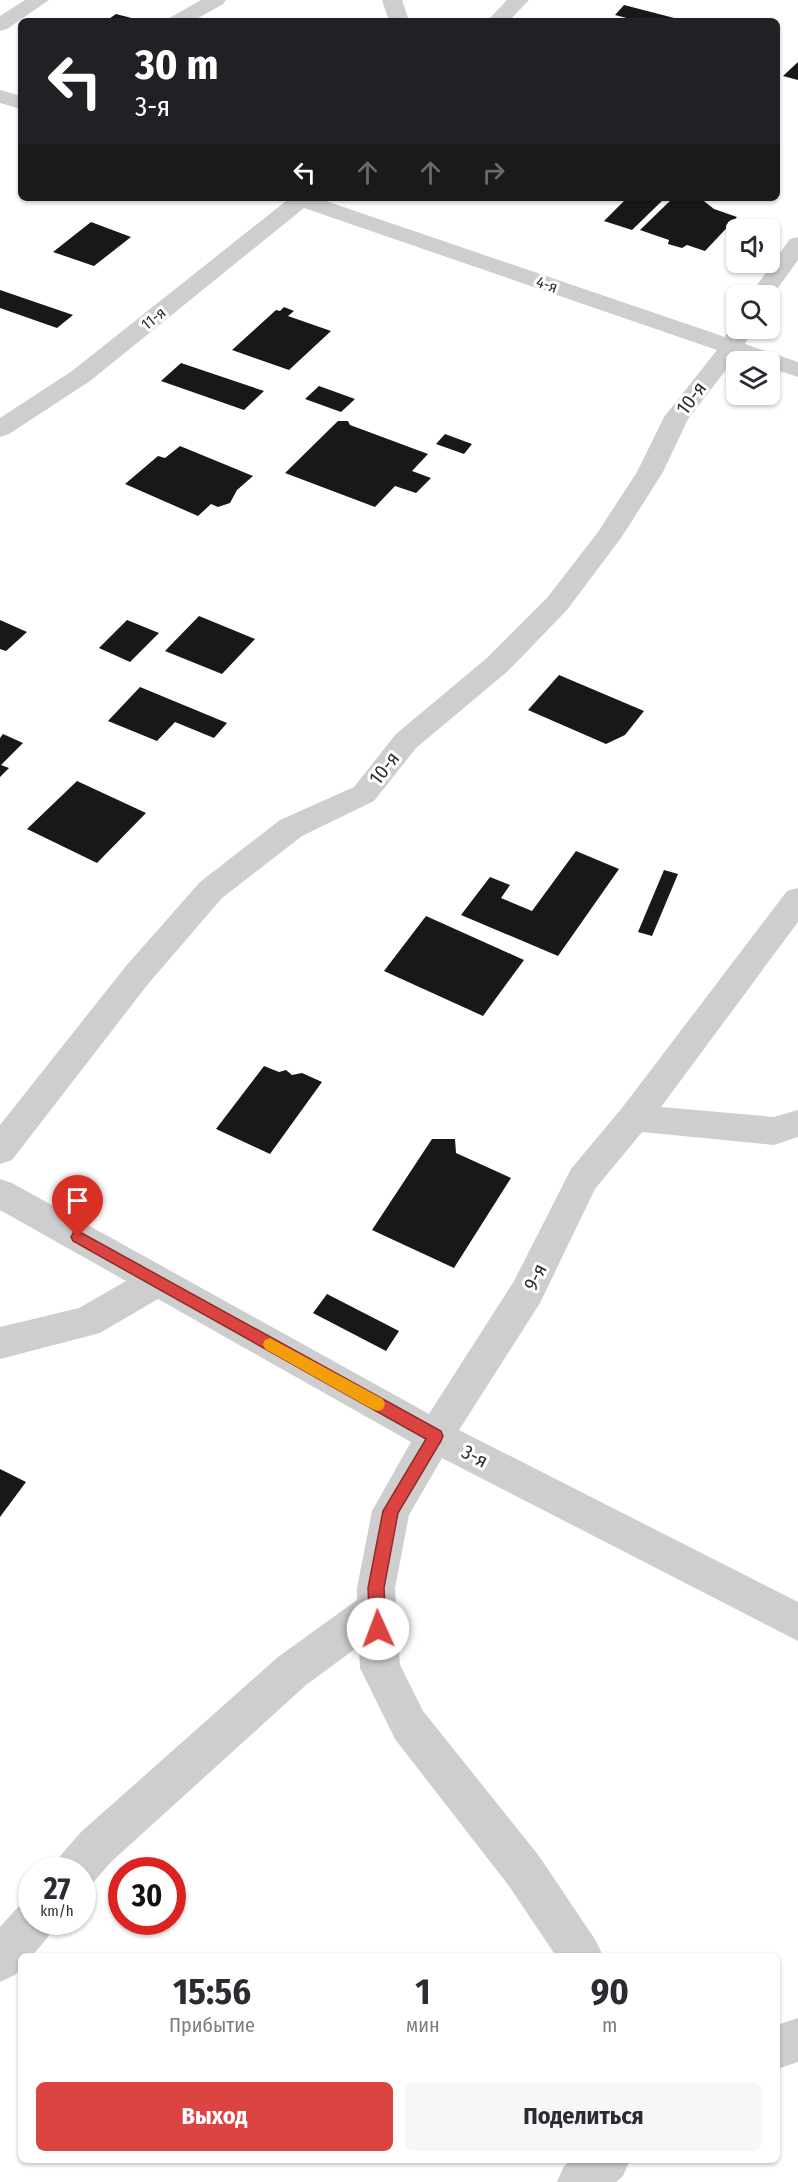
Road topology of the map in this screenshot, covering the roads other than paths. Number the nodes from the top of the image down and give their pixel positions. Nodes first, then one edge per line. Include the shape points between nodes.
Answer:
1 (39, 0) edge
2 (216, 0) edge
3 (392, 0) edge
4 (519, 0) edge
5 (183, 18) edge
6 (398, 18) edge
7 (500, 18) edge
8 (0, 25) edge
9 (0, 96) edge
10 (18, 102) edge
11 (298, 201) edge
12 (306, 201) edge
13 (798, 244) edge
14 (768, 285) edge
15 (726, 335) edge
16 (735, 339) edge
17 (738, 339) edge
18 (798, 370) edge
19 (0, 429) edge
20 (798, 899) edge
21 (634, 1118) junction
22 (798, 1123) edge
23 (0, 1150) edge
24 (0, 1193) edge
25 (157, 1281) junction
26 (0, 1343) edge
27 (435, 1436) junction
28 (377, 1610) junction
29 (798, 1622) edge
30 (87, 1857) edge
31 (22, 1935) edge
32 (579, 1953) edge
33 (0, 1960) edge
34 (798, 2040) edge
35 (780, 2046) edge

1 - 8 street
2 - 5 street
3 - 6 street
4 - 7 street
9 - 10 street
11 - 19 street, 11-я via 81,376
12 - 15 street, 4-я
13 - 14 street
16 - 23 street, 10-я via 676,417 638,491 557,604 498,664 406,741 364,794 291,828 211,890 137,975
17 - 18 street, 4-я
20 - 21 street, 9-я
21 - 22 street via 774,1131
21 - 27 street, 9-я via 584,1179 527,1292
24 - 25 street, 3-я
25 - 26 street via 87,1322
25 - 27 street, 3-я
27 - 28 street, 9-я via 391,1511 376,1588
27 - 29 street, 3-я
28 - 30 street via 292,1671
28 - 32 street, 9-я via 380,1668 409,1725 524,1871
31 - 33 street
34 - 35 street

